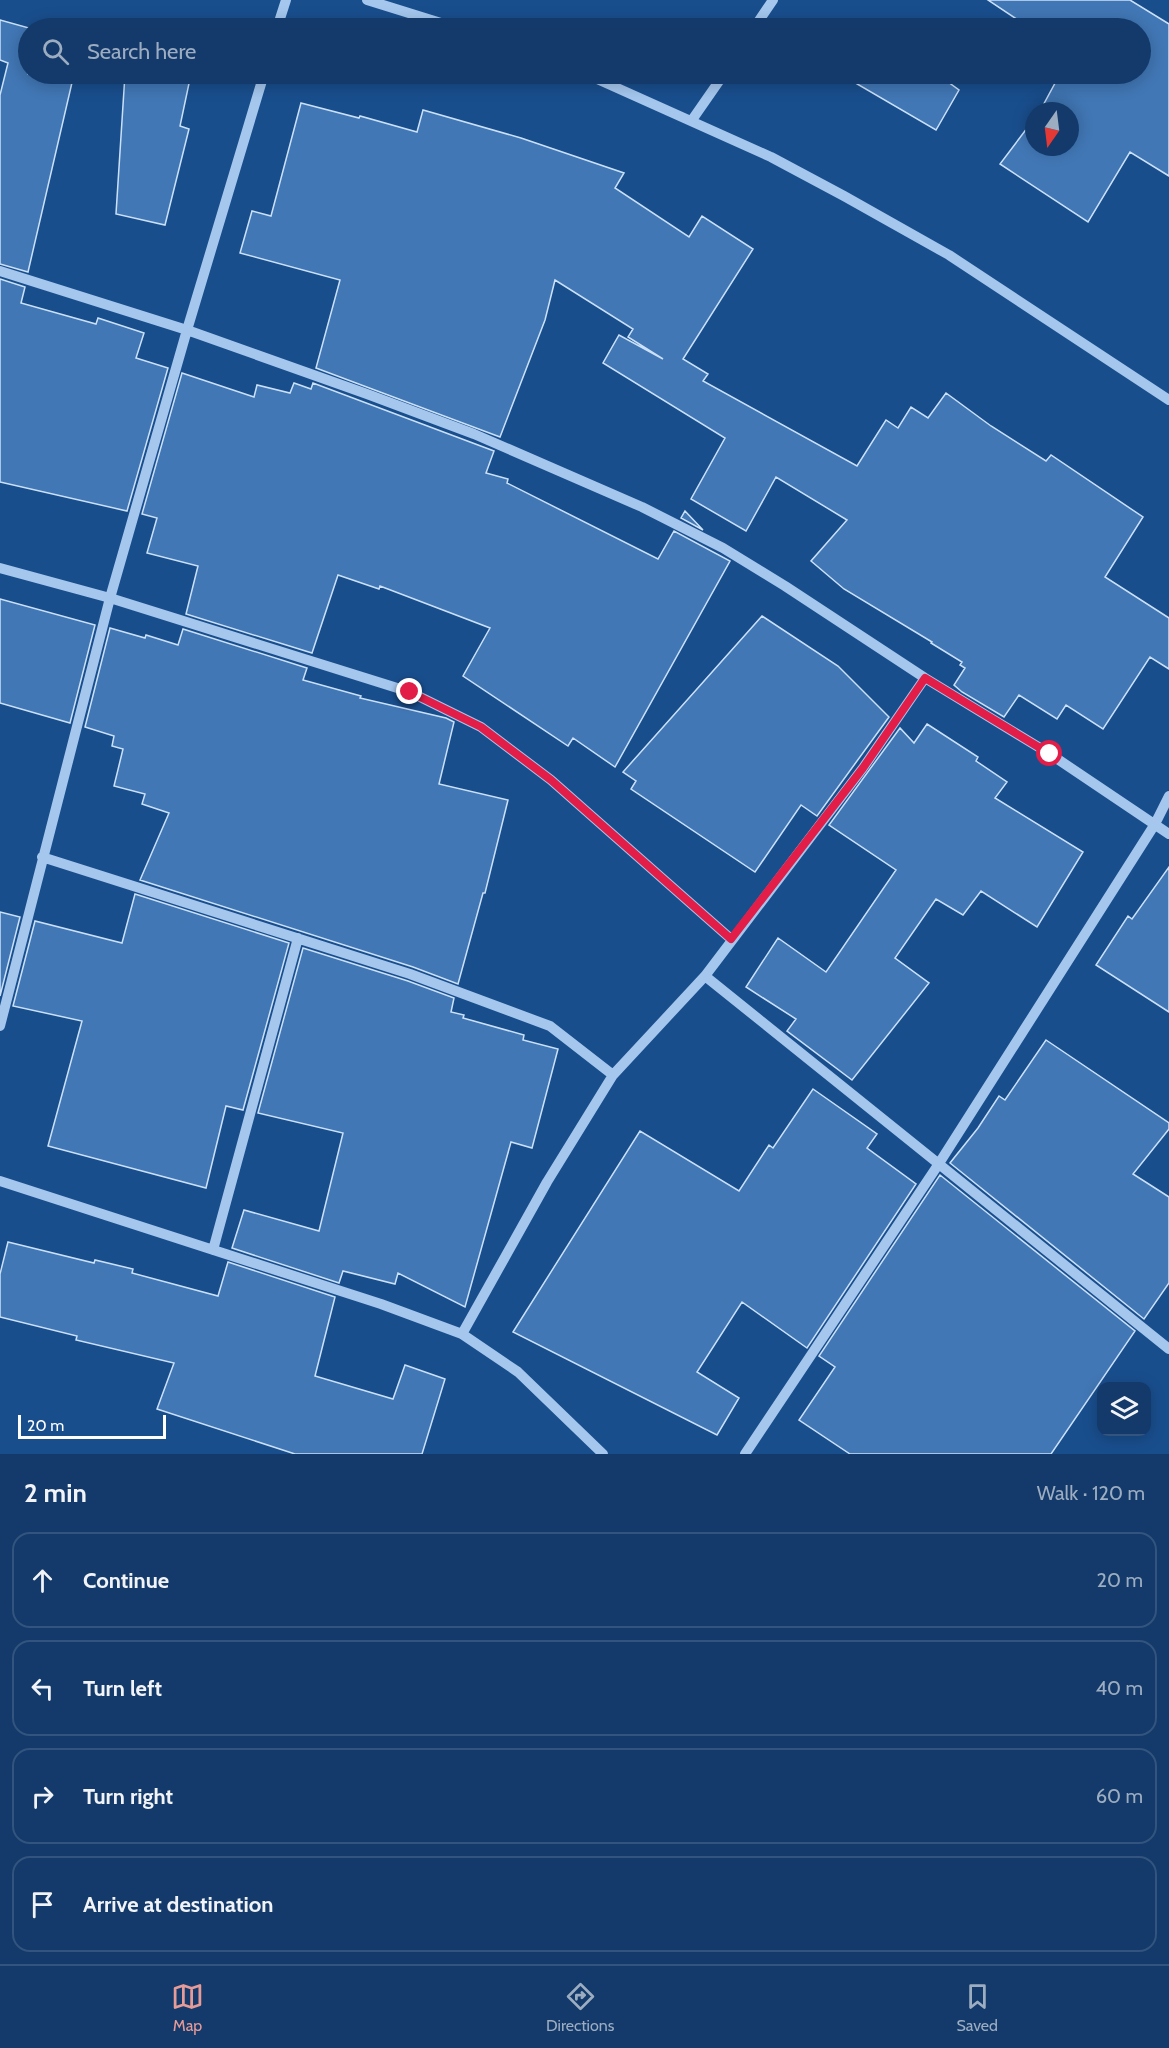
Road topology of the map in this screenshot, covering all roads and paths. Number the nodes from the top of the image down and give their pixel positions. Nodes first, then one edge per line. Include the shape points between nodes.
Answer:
1 (286, 0) edge
2 (367, 0) edge
3 (773, 0) edge
4 (280, 18) edge
5 (425, 18) edge
6 (761, 18) edge
7 (261, 84) edge
8 (609, 84) edge
9 (717, 84) edge
10 (692, 120) junction
11 (0, 271) edge
12 (187, 330) junction
13 (1169, 400) edge
14 (0, 568) edge
15 (110, 598) junction
16 (925, 678) junction
17 (1169, 796) edge
18 (1155, 824) junction
19 (1169, 834) edge
20 (42, 857) junction
21 (298, 938) junction
22 (731, 939) junction
23 (705, 976) junction
24 (0, 1026) edge
25 (613, 1075) junction
26 (938, 1164) junction
27 (0, 1181) edge
28 (213, 1250) junction
29 (462, 1334) junction
30 (1169, 1349) edge
31 (603, 1454) edge
32 (745, 1454) edge

1 - 4 street
2 - 5 street
3 - 6 street
7 - 12 street
8 - 10 street
9 - 10 street
10 - 13 street via 781,163 949,255
11 - 12 street
12 - 15 street
12 - 16 street via 474,434 642,507 723,548
14 - 15 street
15 - 20 street
15 - 22 street via 410,692 481,727 551,780
16 - 18 street
16 - 22 street via 863,768
17 - 18 street
18 - 19 street
18 - 26 street
20 - 21 street
20 - 24 street
21 - 25 street via 550,1026
21 - 28 street
22 - 23 street
23 - 25 street
23 - 26 street
25 - 29 street via 547,1182
26 - 30 street
26 - 32 street
27 - 28 street
28 - 29 street
29 - 31 street via 518,1372

